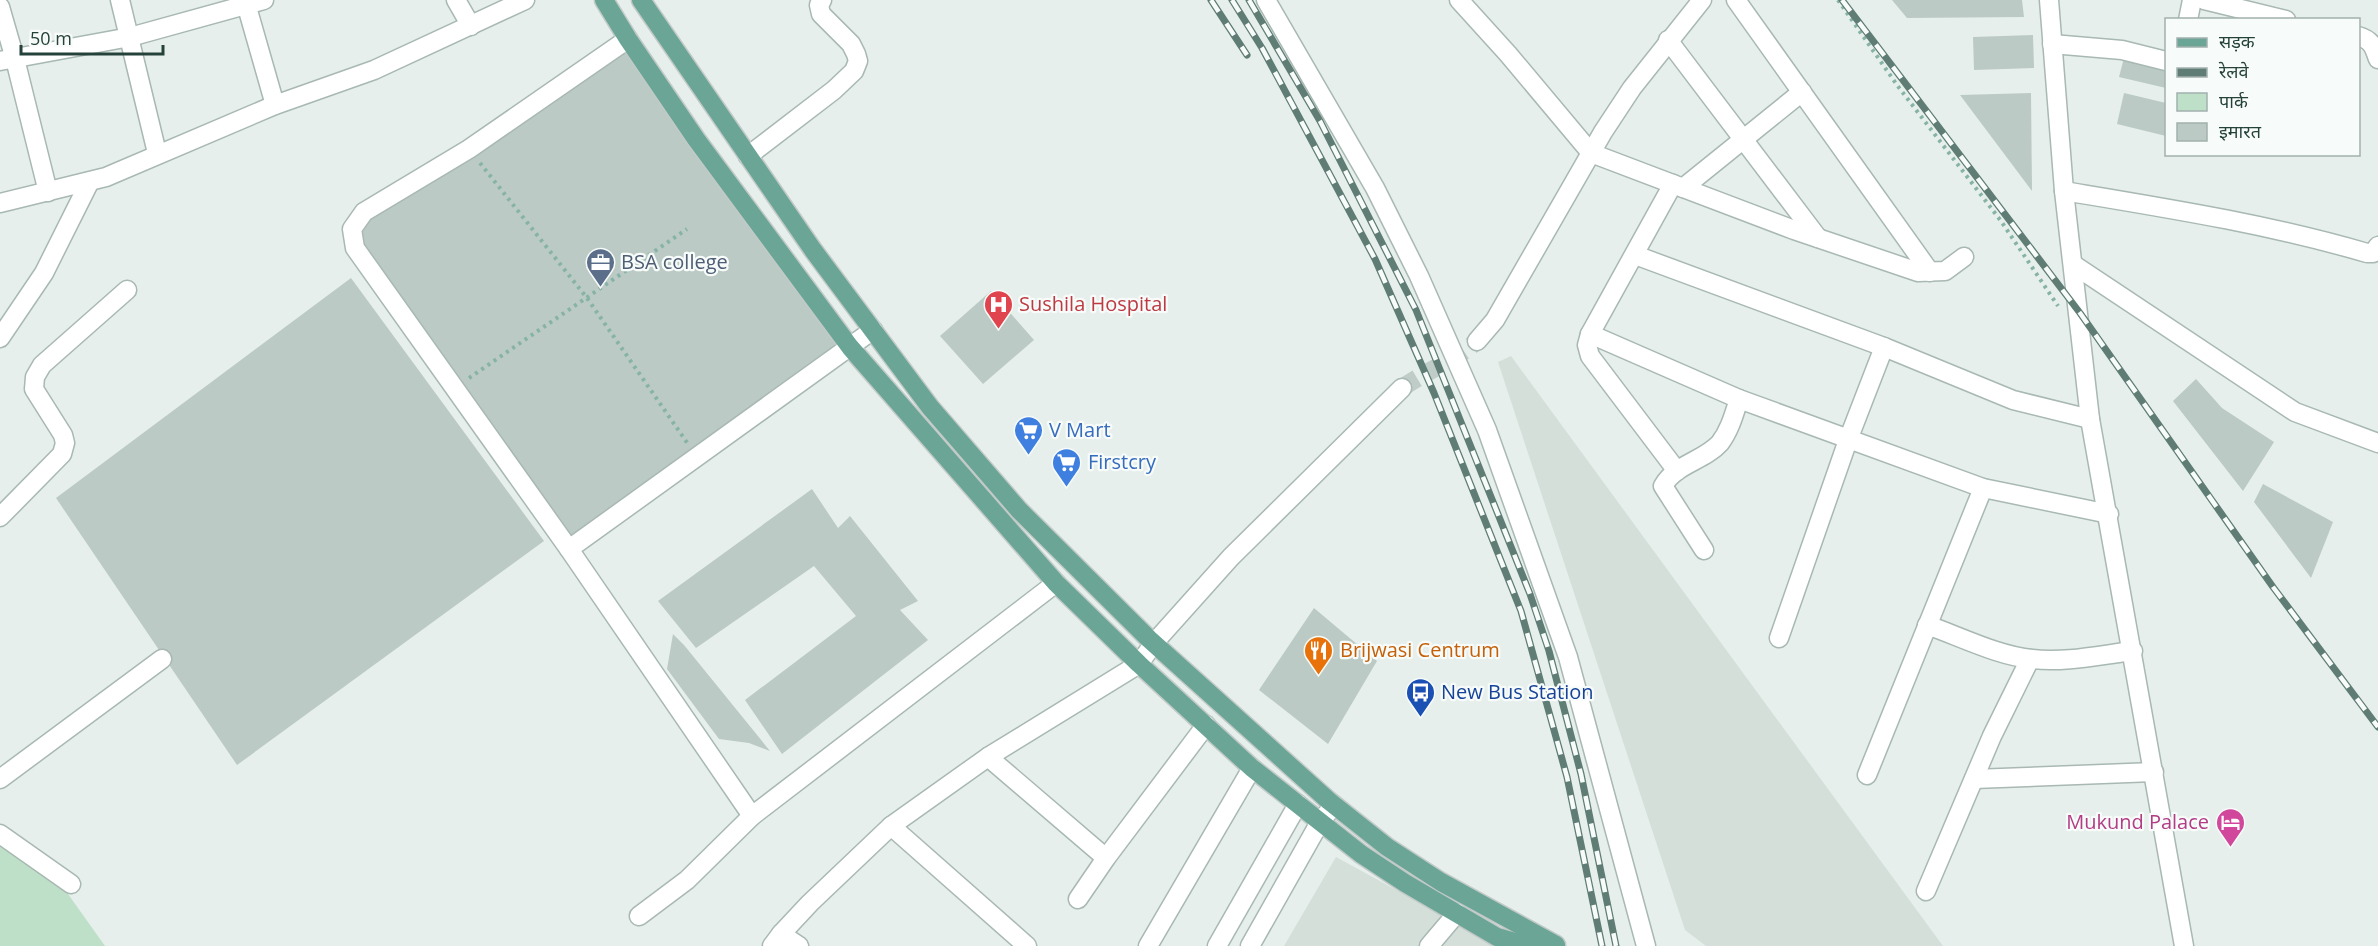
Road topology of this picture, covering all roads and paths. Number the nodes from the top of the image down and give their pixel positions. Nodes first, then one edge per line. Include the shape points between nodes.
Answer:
1 (120, 0) edge
2 (456, 0) edge
3 (525, 0) edge
4 (604, 0) edge
5 (641, 0) edge
6 (822, 0) edge
7 (1266, 0) edge
8 (1459, 0) edge
9 (1702, 0) edge
10 (1736, 0) edge
11 (1838, 0) edge
12 (2049, 0) edge
13 (2192, 0) edge
14 (2204, 0) edge
15 (252, 1) edge
16 (0, 7) edge
17 (2188, 18) edge
18 (2278, 18) edge
19 (471, 26) junction
20 (130, 37) junction
21 (2360, 37) edge
22 (628, 39) junction
23 (1668, 40) junction
24 (2052, 44) junction
25 (2378, 59) edge
26 (8, 60) edge
27 (2165, 61) edge
28 (1802, 92) junction
29 (274, 105) junction
30 (1743, 139) junction
31 (468, 148) junction
32 (157, 153) junction
33 (1591, 153) junction
34 (748, 156) junction
35 (89, 183) junction
36 (1678, 186) junction
37 (2064, 191) junction
38 (48, 192) junction
39 (0, 203) edge
40 (687, 229) dead end
41 (1818, 238) junction
42 (2378, 246) edge
43 (1635, 255) junction
44 (1964, 257) dead end
45 (2074, 265) junction
46 (1930, 272) junction
47 (127, 290) dead end
48 (586, 298) junction
49 (2064, 315) dead end
50 (873, 330) junction
51 (1590, 334) junction
52 (0, 338) edge
53 (1477, 341) tunnel mouth
54 (850, 346) junction
55 (1884, 347) junction
56 (456, 387) junction
57 (1402, 388) tunnel mouth
58 (1739, 399) junction
59 (2090, 419) junction
60 (1848, 440) junction
61 (2378, 443) edge
62 (696, 456) junction
63 (1677, 471) junction
64 (1983, 488) junction
65 (2109, 514) junction
66 (0, 517) edge
67 (568, 549) junction
68 (1704, 550) dead end
69 (1056, 583) junction
70 (1927, 625) junction
71 (1779, 639) dead end
72 (1154, 643) junction
73 (2133, 651) junction
74 (162, 659) dead end
75 (2030, 659) junction
76 (1139, 664) junction
77 (1206, 725) junction
78 (988, 757) junction
79 (1252, 768) junction
80 (2154, 772) junction
81 (1867, 775) dead end
82 (0, 779) edge
83 (1974, 779) junction
84 (1298, 804) junction
85 (1334, 805) junction
86 (752, 816) junction
87 (1320, 822) junction
88 (891, 826) junction
89 (0, 834) edge
90 (1106, 858) junction
91 (71, 884) dead end
92 (1926, 891) dead end
93 (1078, 899) dead end
94 (1457, 913) junction
95 (639, 916) dead end
96 (777, 940) edge
97 (799, 946) edge
98 (1027, 946) edge
99 (1148, 946) edge
100 (1217, 946) edge
101 (1250, 946) edge
102 (1429, 946) edge
103 (1547, 946) edge
104 (1558, 946) edge
105 (1646, 946) edge
106 (2184, 946) edge

1 - 20 street
2 - 19 street
3 - 19 street
4 - 22 main road
5 - 34 main road
6 - 34 street via 821,14 851,44 858,62 834,90
7 - 105 street via 1376,188 1487,430 1568,657
8 - 33 street
9 - 23 street
10 - 28 street
11 - 49 path via 1896,85 2001,221
12 - 24 street
13 - 17 street
14 - 18 street
15 - 20 street
15 - 29 street
16 - 26 street
19 - 29 street via 374,70
20 - 26 street
20 - 32 street
21 - 25 street via 2374,46
22 - 31 street
22 - 54 main road via 696,139
23 - 30 street
23 - 33 street
24 - 27 street via 2122,50
24 - 37 street
26 - 38 street
28 - 30 street
28 - 46 street
29 - 32 street
30 - 36 street
30 - 41 street
31 - 48 path
31 - 56 street via 364,212 352,229 355,248
32 - 35 street
33 - 36 street
33 - 53 street via 1495,320
34 - 50 main road
35 - 38 street
35 - 52 street via 44,273
36 - 41 street
36 - 43 street
37 - 42 street via 2220,217 2367,253 2373,253
37 - 45 street
38 - 39 street
40 - 48 path
41 - 46 street via 1918,272
43 - 51 street
43 - 55 street
44 - 46 street via 1945,271
45 - 59 street
45 - 61 street via 2295,412
47 - 66 street via 42,365 35,377 34,389 65,443 62,454
48 - 56 path
48 - 62 path
50 - 54 street
50 - 72 main road via 930,407 1019,510
51 - 58 street
51 - 63 street via 1590,356
54 - 62 street
54 - 69 main road
55 - 59 street via 2013,400
55 - 60 street
56 - 67 street
57 - 72 street via 1231,557
58 - 60 street
58 - 63 street via 1727,434 1718,445
59 - 65 street
60 - 64 street
60 - 71 street
62 - 67 street
63 - 68 street via 1663,486
64 - 65 street
64 - 70 street
65 - 73 street
67 - 86 street
69 - 76 main road
69 - 86 street
70 - 75 street
70 - 81 street
72 - 76 street
72 - 85 main road
73 - 75 street
73 - 80 street
74 - 82 street
75 - 83 street
76 - 77 main road
76 - 78 street
77 - 79 main road
77 - 90 street
78 - 88 street
78 - 90 street
79 - 84 main road
79 - 99 street
80 - 83 street
80 - 106 street
83 - 92 street
84 - 87 main road
84 - 100 street
85 - 87 street
85 - 104 main road via 1387,848 1441,882
86 - 95 street via 687,880
87 - 94 main road via 1361,854
87 - 101 street
88 - 96 street
88 - 98 street
89 - 91 street
90 - 93 street
94 - 102 street
94 - 103 main road via 1497,937
96 - 97 street

